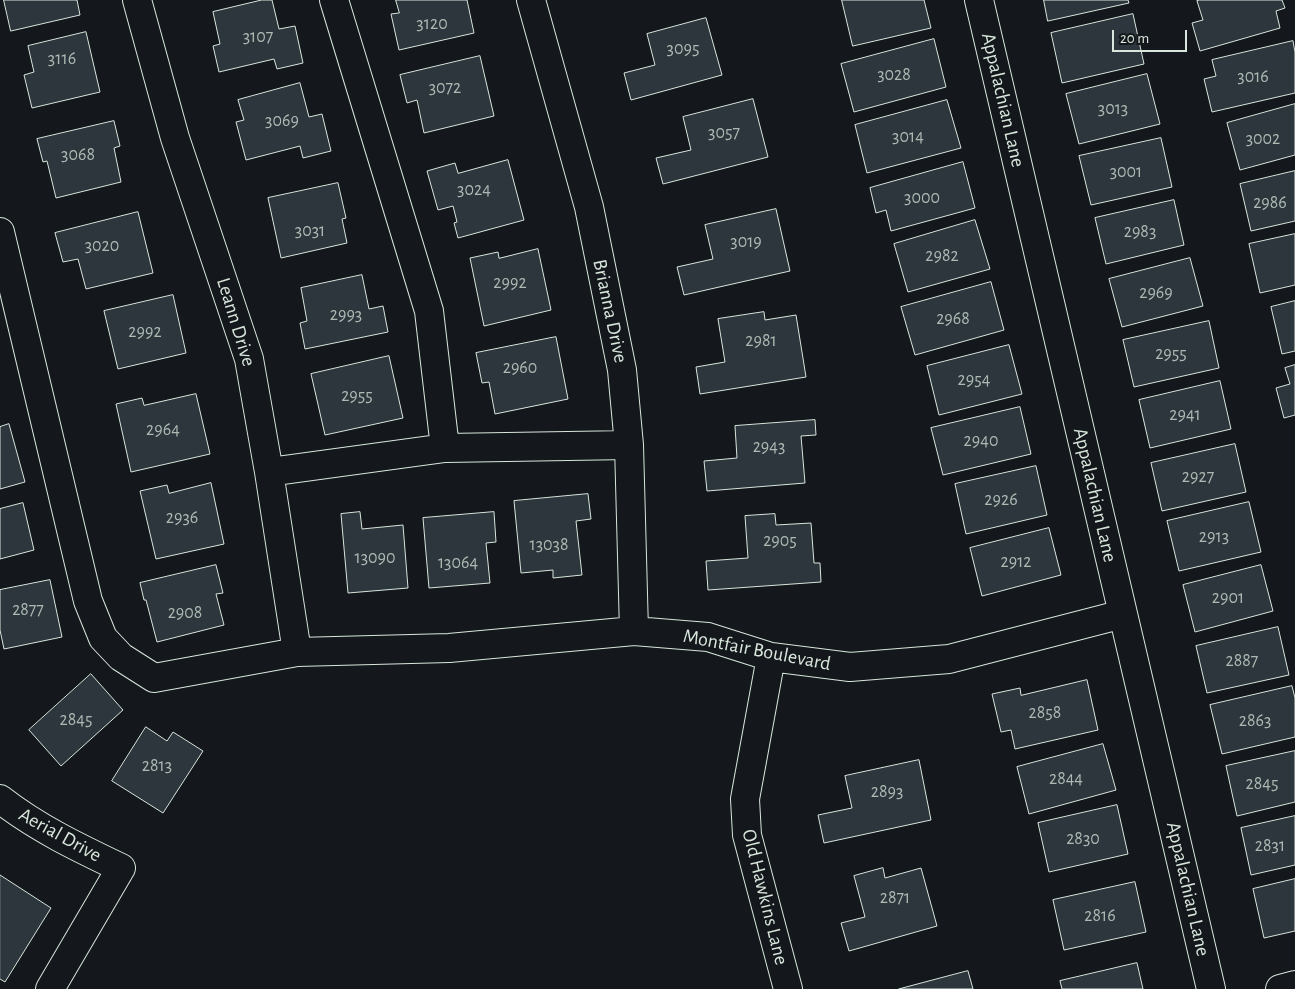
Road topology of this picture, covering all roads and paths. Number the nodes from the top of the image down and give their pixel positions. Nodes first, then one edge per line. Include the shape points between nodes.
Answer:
1 (137, 0) edge
2 (334, 0) edge
3 (531, 0) edge
4 (979, 0) edge
5 (0, 232) edge
6 (629, 445) junction
7 (445, 448) junction
8 (269, 472) junction
9 (1123, 614) junction
10 (634, 631) junction
11 (297, 652) junction
12 (772, 657) junction
13 (0, 799) edge
14 (1295, 986) edge
15 (50, 989) edge
16 (788, 989) edge
17 (1211, 989) edge
18 (1280, 989) edge

1 - 8 street, Leann Drive via 175,138 250,359
2 - 7 street via 429,311
3 - 6 street, Brianna Drive via 589,206 622,370
4 - 9 street, Appalachian Lane
5 - 11 street, Montfair Boulevard via 88,602 103,638 121,657 154,678
6 - 7 street
6 - 10 street, Brianna Drive
7 - 8 street
8 - 11 street, Leann Drive
9 - 12 street, Montfair Boulevard via 949,659 850,667
9 - 17 street, Appalachian Lane
10 - 11 street, Montfair Boulevard via 448,648
10 - 12 street, Montfair Boulevard via 708,637
12 - 16 street, Old Hawkins Lane via 745,799 747,835
13 - 15 street, Aerial Drive via 59,838 121,868
14 - 18 street

